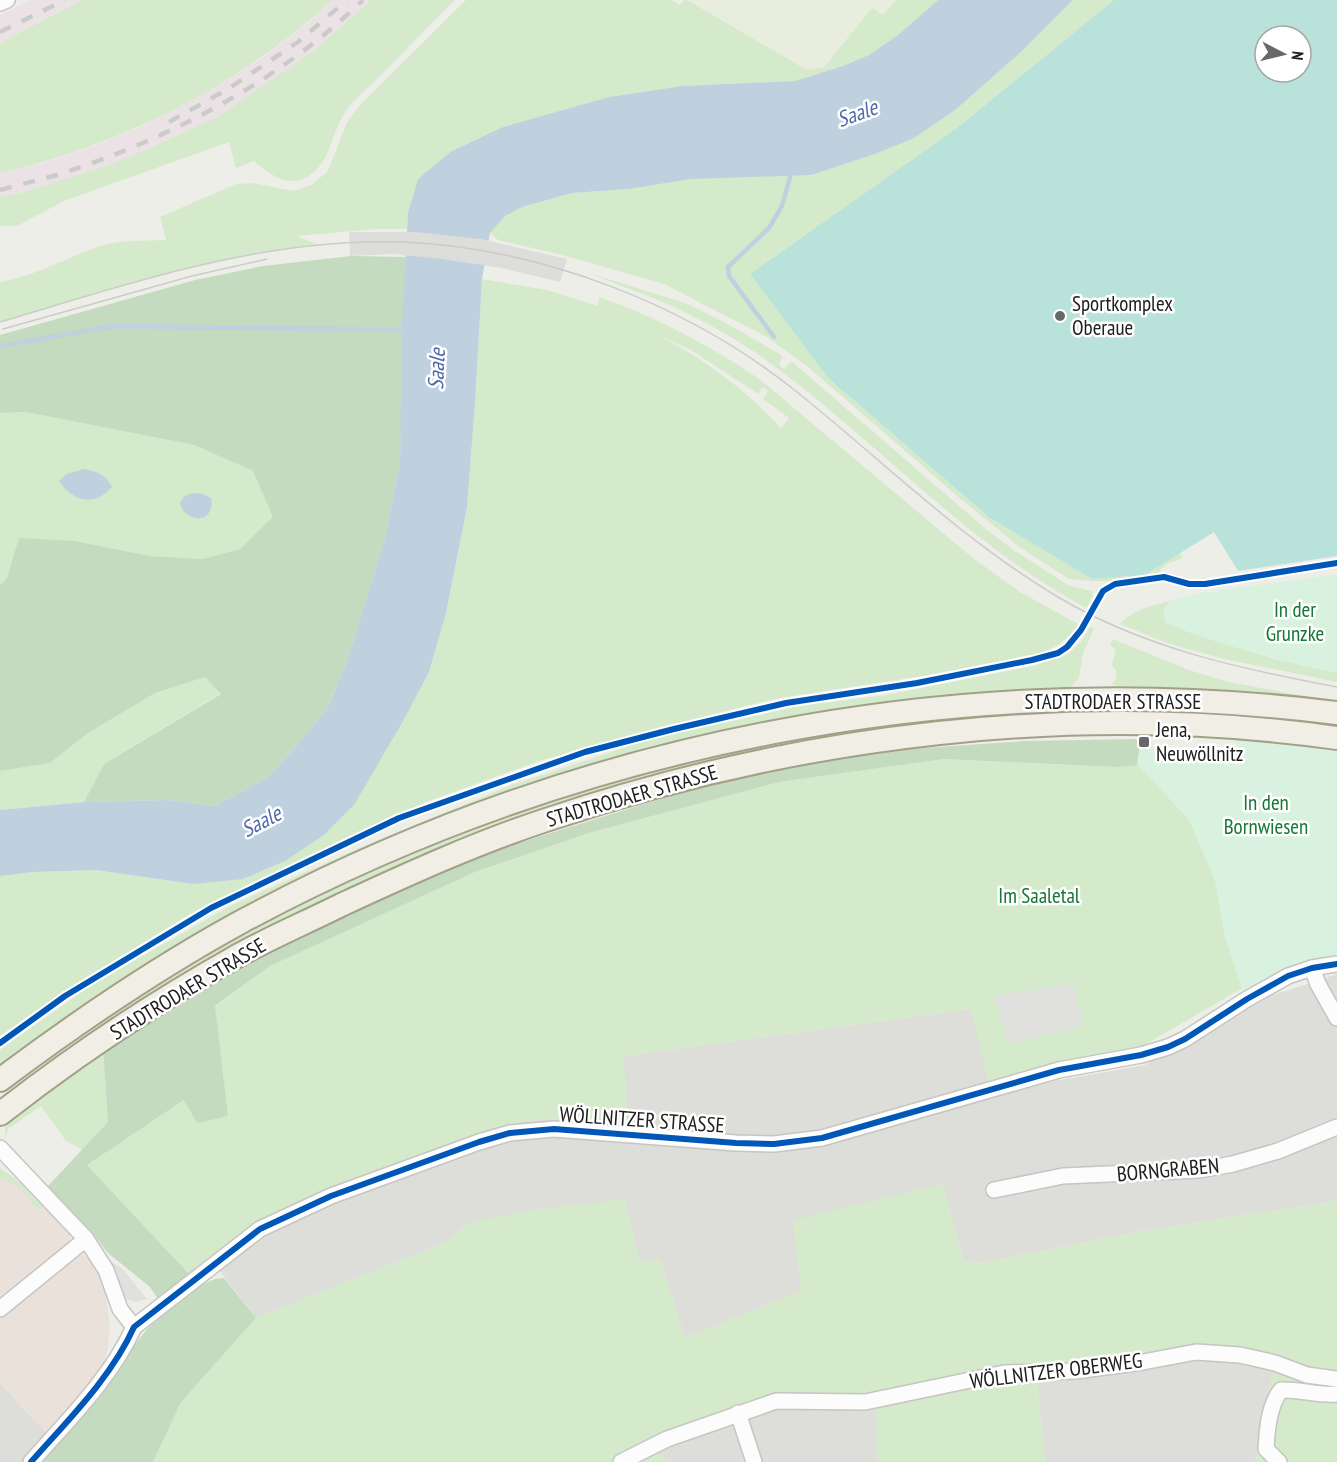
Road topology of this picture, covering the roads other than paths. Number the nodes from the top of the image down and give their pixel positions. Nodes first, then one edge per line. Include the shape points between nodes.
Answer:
1 (7, 0) edge
2 (0, 3) edge
3 (1337, 713) edge
4 (1337, 738) edge
5 (1337, 964) edge
6 (1312, 968) junction
7 (1337, 1018) edge
8 (0, 1080) edge
9 (0, 1114) edge
10 (1337, 1127) edge
11 (0, 1148) edge
12 (994, 1190) dead end
13 (86, 1239) junction
14 (0, 1309) edge
15 (135, 1327) junction
16 (1337, 1379) edge
17 (1337, 1394) edge
18 (738, 1413) junction
19 (32, 1462) edge
20 (621, 1462) edge
21 (754, 1462) edge
22 (1279, 1462) edge

1 - 2 street
3 - 8 main road, STADTRODAER STRASSE via 1238,703 1024,701 848,719 679,752 507,804 362,862 291,896 160,970
4 - 9 main road, STADTRODAER STRASSE via 1227,726 1085,724 980,729 850,744 693,776 544,820 467,849 278,935 159,1003
5 - 6 street, WÖLLNITZER STRASSE
6 - 7 street
6 - 15 street, WÖLLNITZER STRASSE via 1288,976 1168,1047 1059,1070 822,1138 774,1144 736,1143 554,1129 510,1133 479,1142 331,1196 260,1228
10 - 12 street, BORNGRABEN via 1233,1164 1199,1170 1063,1176
11 - 13 street
13 - 14 street
13 - 15 street via 106,1270 120,1309
15 - 19 street, WÖLLNITZER STRASSE via 125,1348
16 - 18 street, WÖLLNITZER OBERWEG via 1307,1375 1240,1355 1196,1352 1075,1371 1004,1373 865,1402 776,1401
17 - 22 street via 1281,1390 1267,1430 1266,1449
18 - 20 street, WÖLLNITZER OBERWEG via 667,1439
18 - 21 street

